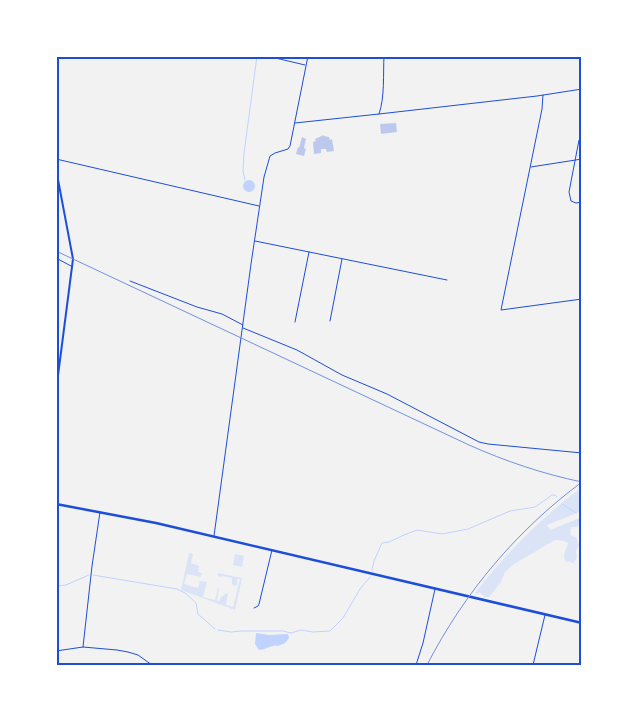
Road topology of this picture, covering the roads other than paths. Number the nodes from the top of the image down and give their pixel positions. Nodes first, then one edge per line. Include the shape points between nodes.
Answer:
1 (267, 56) edge
2 (308, 56) edge
3 (384, 56) edge
4 (306, 65) junction
5 (582, 89) edge
6 (543, 95) junction
7 (378, 114) junction
8 (294, 123) junction
9 (582, 138) edge
10 (56, 159) edge
11 (582, 159) edge
12 (575, 160) junction
13 (530, 167) junction
14 (56, 169) edge
15 (56, 187) edge
16 (60, 189) junction
17 (582, 202) edge
18 (260, 206) junction
19 (255, 241) junction
20 (309, 252) junction
21 (56, 258) edge
22 (342, 259) junction
23 (72, 266) junction
24 (447, 280) dead end
25 (130, 281) dead end
26 (582, 298) edge
27 (330, 321) dead end
28 (294, 322) dead end
29 (243, 326) junction
30 (56, 390) edge
31 (582, 453) edge
32 (56, 504) edge
33 (100, 512) junction
34 (214, 536) junction
35 (272, 550) junction
36 (436, 588) junction
37 (254, 608) dead end
38 (545, 615) junction
39 (582, 623) edge
40 (83, 647) junction
41 (56, 651) edge
42 (152, 665) edge
43 (416, 665) edge
44 (533, 665) edge

1 - 4 street
2 - 4 street
3 - 7 street
4 - 8 street
5 - 6 street
6 - 7 street
6 - 13 street
7 - 8 street
8 - 18 street via 290,146 272,154 269,159
9 - 12 street
10 - 18 street
11 - 12 street
12 - 13 street
12 - 17 street via 569,192 571,201
13 - 26 street via 501,310
14 - 16 street
15 - 16 street
16 - 23 street
18 - 19 street
19 - 20 street
19 - 29 street
20 - 22 street
20 - 28 street
21 - 23 street
22 - 24 street
22 - 27 street
23 - 30 street
25 - 29 street via 222,314
29 - 31 street via 479,442
29 - 34 street
32 - 33 main road
33 - 34 main road
33 - 40 street
34 - 35 main road
35 - 36 main road
35 - 37 street via 259,604
36 - 38 main road
36 - 43 street
38 - 39 main road
38 - 44 street
40 - 41 street
40 - 42 street via 128,652

